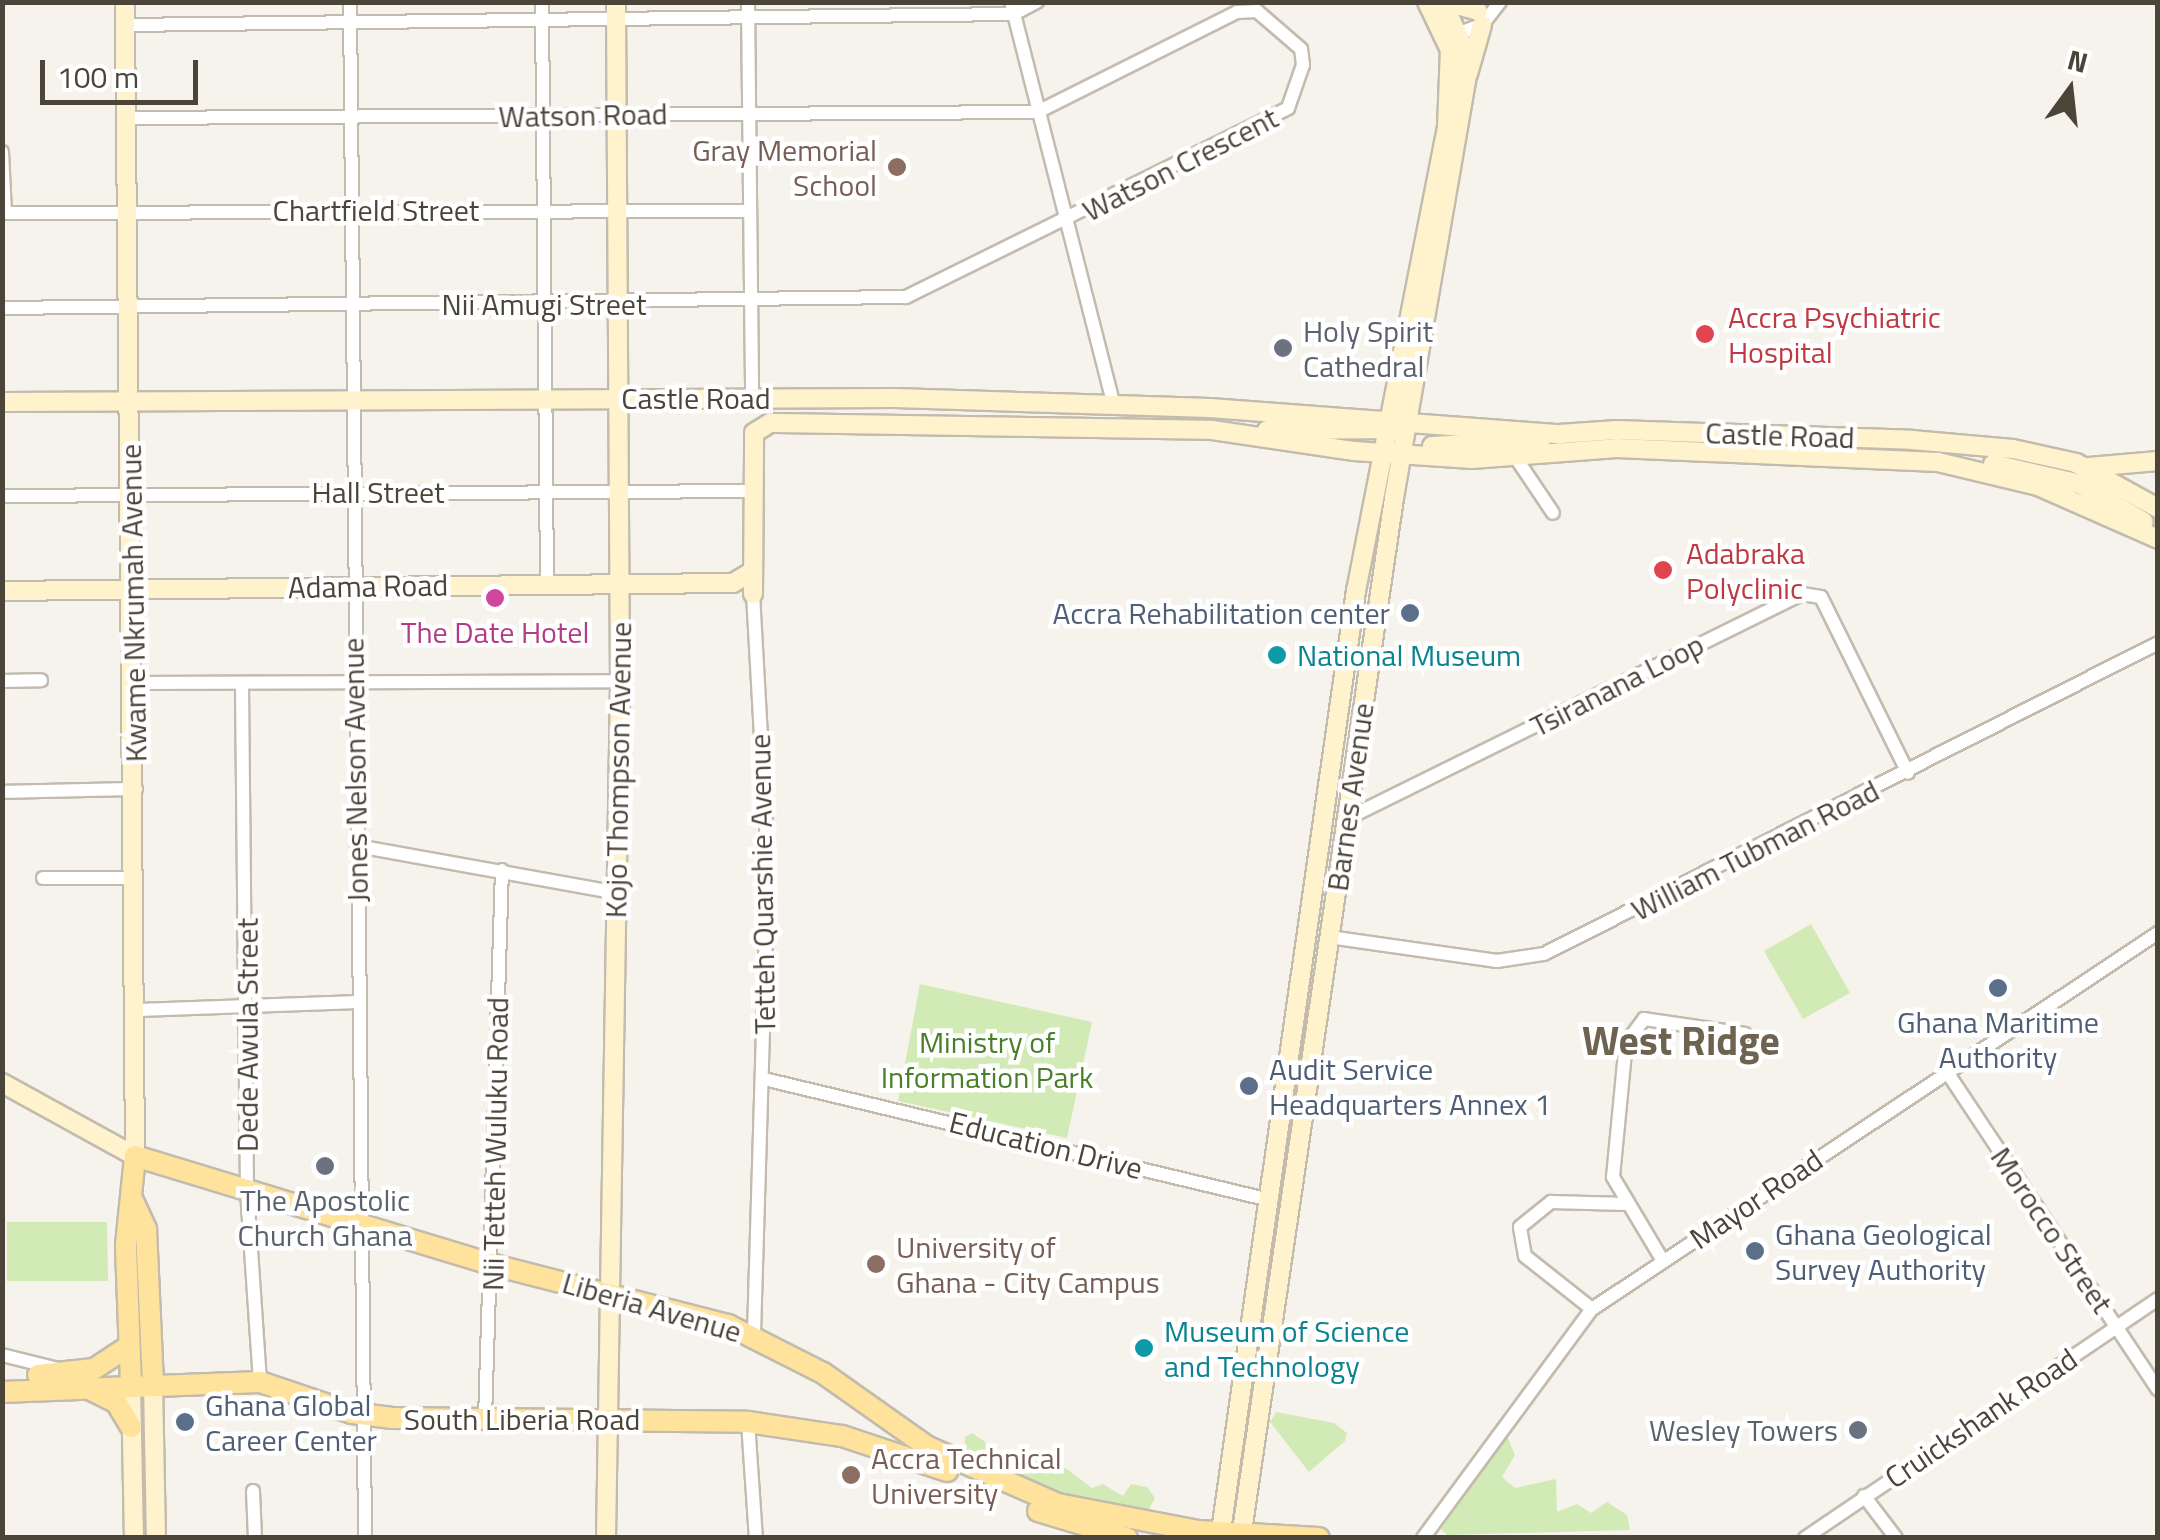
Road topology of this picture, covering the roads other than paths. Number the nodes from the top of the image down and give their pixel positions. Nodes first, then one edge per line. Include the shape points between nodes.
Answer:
1 (125, 2) edge
2 (350, 2) edge
3 (542, 2) edge
4 (1037, 2) edge
5 (1428, 2) edge
6 (1445, 2) edge
7 (1500, 2) edge
8 (1012, 8) edge
9 (748, 10) edge
10 (616, 11) edge
11 (1484, 13) edge
12 (350, 20) junction
13 (542, 20) junction
14 (125, 25) junction
15 (1450, 31) junction
16 (1466, 79) junction
17 (1038, 112) junction
18 (748, 113) junction
19 (618, 114) junction
20 (543, 115) junction
21 (352, 117) junction
22 (128, 118) junction
23 (2, 152) edge
24 (351, 209) junction
25 (544, 210) junction
26 (616, 211) junction
27 (749, 211) junction
28 (130, 212) junction
29 (4, 213) edge
30 (1068, 222) junction
31 (750, 301) junction
32 (542, 305) junction
33 (616, 305) junction
34 (351, 306) junction
35 (2, 308) edge
36 (132, 308) junction
37 (1407, 382) junction
38 (752, 397) junction
39 (350, 398) junction
40 (618, 398) junction
41 (895, 398) junction
42 (546, 399) junction
43 (2, 402) edge
44 (130, 402) junction
45 (1114, 407) junction
46 (1366, 418) junction
47 (894, 426) junction
48 (1470, 426) junction
49 (1212, 430) junction
50 (754, 433) joint
51 (1559, 434) junction
52 (1396, 438) junction
53 (1354, 451) junction
54 (1448, 458) junction
55 (1516, 458) junction
56 (1938, 462) junction
57 (2158, 462) edge
58 (2088, 467) junction
59 (1376, 488) junction
60 (546, 489) junction
61 (618, 490) junction
62 (754, 490) junction
63 (352, 493) junction
64 (128, 494) junction
65 (2, 496) edge
66 (1394, 498) junction
67 (2149, 503) edge
68 (1553, 513) dead end
69 (2151, 527) edge
70 (2158, 539) edge
71 (753, 571) junction
72 (620, 583) junction
73 (733, 583) junction
74 (547, 584) junction
75 (353, 586) junction
76 (130, 588) junction
77 (2, 591) edge
78 (753, 594) junction
79 (2158, 643) edge
80 (41, 680) dead end
81 (620, 680) junction
82 (2, 682) edge
83 (132, 683) junction
84 (352, 686) junction
85 (242, 687) junction
86 (1908, 773) junction
87 (136, 788) junction
88 (2, 792) edge
89 (1346, 819) junction
90 (357, 846) junction
91 (502, 870) junction
92 (43, 878) dead end
93 (135, 878) junction
94 (618, 893) junction
95 (2158, 933) edge
96 (1329, 937) junction
97 (359, 1002) junction
98 (248, 1009) junction
99 (138, 1010) junction
100 (1745, 1034) dead end
101 (1946, 1072) junction
102 (764, 1079) junction
103 (2, 1083) edge
104 (135, 1156) junction
105 (247, 1191) junction
106 (1270, 1200) junction
107 (134, 1203) junction
108 (1626, 1204) junction
109 (364, 1226) junction
110 (1663, 1261) junction
111 (494, 1265) junction
112 (609, 1290) junction
113 (2158, 1299) edge
114 (1592, 1309) junction
115 (2116, 1326) junction
116 (754, 1336) junction
117 (128, 1346) junction
118 (2, 1356) edge
119 (2, 1378) edge
120 (75, 1379) junction
121 (260, 1382) junction
122 (130, 1384) junction
123 (153, 1384) junction
124 (2158, 1389) edge
125 (2, 1392) edge
126 (361, 1415) junction
127 (485, 1418) junction
128 (608, 1419) junction
129 (748, 1422) junction
130 (131, 1426) junction
131 (900, 1441) junction
132 (253, 1491) dead end
133 (1864, 1496) junction
134 (1230, 1536) edge
135 (134, 1538) edge
136 (156, 1538) edge
137 (255, 1538) edge
138 (365, 1538) edge
139 (606, 1538) edge
140 (756, 1538) edge
141 (1127, 1538) edge
142 (1319, 1538) edge
143 (1423, 1538) edge
144 (1805, 1538) edge
145 (1896, 1538) edge

1 - 14 main road, Kwame Nkrumah Avenue
2 - 12 street, Jones Nelson Avenue
3 - 13 street
4 - 8 street
5 - 15 main road
6 - 11 main road
6 - 15 main road, Barnes Avenue
7 - 11 street
8 - 9 street
8 - 17 street
9 - 10 street
9 - 18 street
10 - 13 street
10 - 19 main road, Kojo Thompson Avenue
11 - 15 street
11 - 16 main road
12 - 13 street
12 - 14 street
12 - 21 street, Jones Nelson Avenue
13 - 20 street
14 - 22 main road, Kwame Nkrumah Avenue
15 - 16 main road, Barnes Avenue
15 - 37 main road, Barnes Avenue via 1447,128
16 - 37 main road, Barnes Avenue
17 - 18 street, Watson Road
17 - 30 street
17 - 30 street, Watson Crescent via 1237,12 1257,11 1301,49 1298,89 1288,108
18 - 19 street, Watson Road
18 - 27 street
19 - 20 street, Watson Road
19 - 26 main road, Kojo Thompson Avenue
20 - 21 street, Watson Road
20 - 25 street
21 - 22 street, Watson Road
21 - 24 street, Jones Nelson Avenue
22 - 28 main road, Kwame Nkrumah Avenue
23 - 29 street
24 - 25 street, Chartfield Street
24 - 28 street, Chartfield Street
24 - 34 street, Jones Nelson Avenue
25 - 26 street, Chartfield Street
25 - 32 street
26 - 27 street, Chartfield Street
26 - 33 main road, Kojo Thompson Avenue
27 - 31 street
28 - 29 street, Chartfield Street
28 - 36 main road, Kwame Nkrumah Avenue
30 - 31 street, Nii Amugi Street via 920,294
30 - 45 street
31 - 33 street, Nii Amugi Street
31 - 38 street
32 - 33 street, Nii Amugi Street
32 - 34 street, Nii Amugi Street
32 - 42 street
33 - 40 main road, Kojo Thompson Avenue
34 - 36 street, Nii Amugi Street
34 - 39 street, Jones Nelson Avenue
35 - 36 street, Nii Amugi Street
36 - 44 main road, Kwame Nkrumah Avenue
37 - 46 main road
37 - 48 main road via 1428,408
37 - 52 main road, Barnes Avenue
38 - 40 main road, Castle Road
38 - 41 main road, Castle Road
39 - 42 main road, Castle Road
39 - 44 main road, Castle Road
39 - 63 street, Jones Nelson Avenue
40 - 42 main road, Castle Road
40 - 61 main road, Kojo Thompson Avenue
41 - 45 main road, Castle Road
41 - 47 main road
42 - 60 street
43 - 44 main road, Castle Road
44 - 64 main road, Kwame Nkrumah Avenue
45 - 46 main road, Castle Road
46 - 52 main road, Castle Road
47 - 49 main road, Castle Road
47 - 50 main road, Castle Road via 770,422
48 - 51 main road, Castle Road
48 - 52 main road, Castle Road
49 - 52 main road
49 - 53 main road, Castle Road
50 - 62 main road, Tetteh Quarshie Avenue
51 - 52 main road via 1491,446
51 - 58 main road, Castle Road via 1617,430 1944,441 2013,448
52 - 53 main road, Castle Road
52 - 54 main road, Castle Road
52 - 59 main road, Barnes Avenue
52 - 66 main road, Barnes Avenue
53 - 59 main road
54 - 55 main road, Castle Road
54 - 66 main road via 1413,469
55 - 56 main road, Castle Road via 1617,448
55 - 68 street
56 - 69 main road via 2014,466 2066,478
56 - 70 main road, Castle Road via 2038,486
57 - 58 main road
57 - 67 main road
58 - 67 main road, Castle Road
59 - 106 main road, Barnes Avenue via 1350,626
60 - 61 street, Hall Street
60 - 63 street, Hall Street
60 - 74 street
61 - 62 street, Hall Street
61 - 72 main road, Kojo Thompson Avenue
62 - 71 main road, Tetteh Quarshie Avenue
63 - 64 street, Hall Street
63 - 75 street, Jones Nelson Avenue
64 - 65 street, Hall Street
64 - 76 main road, Kwame Nkrumah Avenue
66 - 89 main road, Barnes Avenue
67 - 69 main road
71 - 73 main road
71 - 78 main road, Tetteh Quarshie Avenue
72 - 73 main road, Adama Road
72 - 74 main road, Adama Road
72 - 81 main road, Kojo Thompson Avenue
73 - 78 main road, Adama Road
74 - 75 main road, Adama Road
75 - 76 main road, Adama Road
75 - 84 street, Jones Nelson Avenue
76 - 77 main road, Adama Road
76 - 83 main road, Kwame Nkrumah Avenue
78 - 102 street, Tetteh Quarshie Avenue via 768,862
79 - 86 street, William Tubman Road
80 - 82 street
81 - 84 street
81 - 94 main road, Kojo Thompson Avenue
83 - 85 street
83 - 87 main road, Kwame Nkrumah Avenue
84 - 85 street
84 - 90 street, Jones Nelson Avenue
85 - 98 street, Dede Awula Street
86 - 89 street, Tsiranana Loop via 1821,597 1802,594
86 - 96 street, William Tubman Road via 1526,960
87 - 88 street
87 - 93 main road, Kwame Nkrumah Avenue
89 - 96 main road, Barnes Avenue
90 - 91 street
90 - 97 street, Jones Nelson Avenue
91 - 94 street
91 - 111 street, Nii Tetteh Wuluku Road
92 - 93 street
93 - 99 main road, Kwame Nkrumah Avenue
94 - 112 main road, Kojo Thompson Avenue
95 - 101 street, Mayor Road
96 - 134 main road, Barnes Avenue
97 - 98 street
97 - 109 street, Jones Nelson Avenue
98 - 99 street
98 - 105 street, Dede Awula Street
99 - 104 main road, Kwame Nkrumah Avenue
100 - 108 street via 1649,1018 1634,1025 1624,1053 1613,1167
101 - 110 street, Mayor Road
101 - 115 street, Morocco Street
102 - 106 street, Education Drive
102 - 116 street, Tetteh Quarshie Avenue
103 - 104 main road
104 - 105 main road, Liberia Avenue
104 - 107 main road, Kwame Nkrumah Avenue
105 - 109 main road, Liberia Avenue
105 - 121 street, Dede Awula Street
106 - 134 main road, Barnes Avenue
107 - 117 main road, Kwame Nkrumah Avenue via 126,1245
107 - 123 main road, Kwame Nkrumah Avenue via 146,1229
108 - 110 street
108 - 114 street via 1551,1202 1520,1227 1526,1256
109 - 111 main road, Liberia Avenue
109 - 126 street, Jones Nelson Avenue
110 - 114 street, Mayor Road
111 - 112 main road, Liberia Avenue
111 - 127 street, Nii Tetteh Wuluku Road
112 - 116 main road, Liberia Avenue
112 - 128 main road, Kojo Thompson Avenue
113 - 115 street, Cruickshank Road
114 - 143 street, Mayor Road
115 - 124 street, Morocco Street
115 - 133 street, Cruickshank Road
116 - 131 main road, Liberia Avenue via 823,1373
117 - 120 main road
117 - 122 main road, Kwame Nkrumah Avenue
118 - 120 street
119 - 120 main road
120 - 122 main road, South Liberia Road
120 - 125 main road
120 - 130 main road via 116,1402
121 - 123 main road, South Liberia Road
121 - 126 main road, South Liberia Road
122 - 123 main road, South Liberia Road
122 - 130 main road, Kwame Nkrumah Avenue
123 - 136 main road, Kwame Nkrumah Avenue
126 - 127 main road, South Liberia Road
126 - 138 street, Jones Nelson Avenue
127 - 128 main road, South Liberia Road
128 - 129 main road, South Liberia Road
128 - 139 main road, Kojo Thompson Avenue
129 - 131 main road, South Liberia Road
129 - 140 street
130 - 135 main road, Kwame Nkrumah Avenue
131 - 134 main road, Liberia Avenue via 1058,1504
131 - 141 main road, Liberia Avenue via 1031,1508
132 - 137 street
133 - 144 street, Cruickshank Road
133 - 145 street
134 - 142 main road, Liberia Avenue

